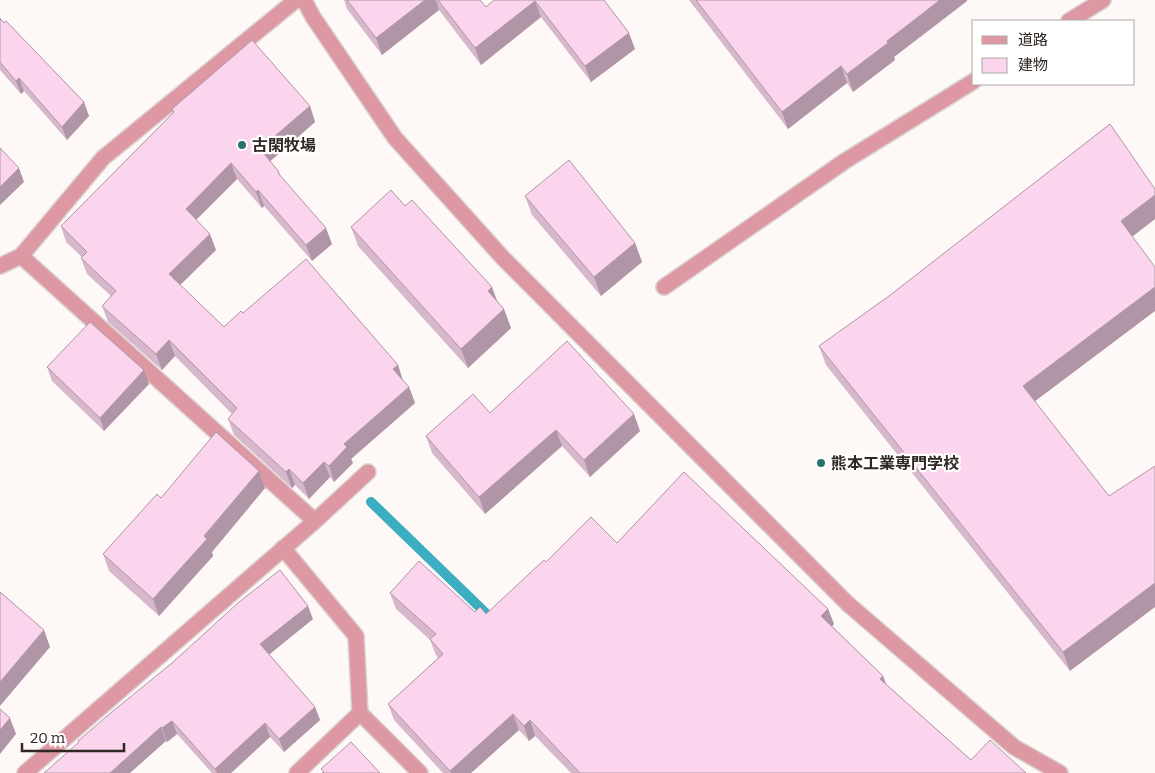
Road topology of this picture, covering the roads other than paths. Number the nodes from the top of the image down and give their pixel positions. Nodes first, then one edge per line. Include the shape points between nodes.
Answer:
1 (296, 0) edge
2 (304, 0) edge
3 (1103, 0) edge
4 (1071, 20) edge
5 (972, 82) edge
6 (21, 256) junction
7 (0, 266) edge
8 (664, 287) dead end
9 (368, 472) dead end
10 (315, 521) junction
11 (283, 548) junction
12 (360, 714) junction
13 (24, 773) edge
14 (297, 773) edge
15 (420, 773) edge
16 (1060, 773) edge

1 - 6 street via 102,158
2 - 16 street via 395,138 503,258 848,604 1014,747
3 - 4 street
5 - 8 street via 845,161
6 - 7 street
6 - 10 street
9 - 10 street
10 - 11 street
11 - 12 street via 356,636
11 - 13 street
12 - 14 street
12 - 15 street

